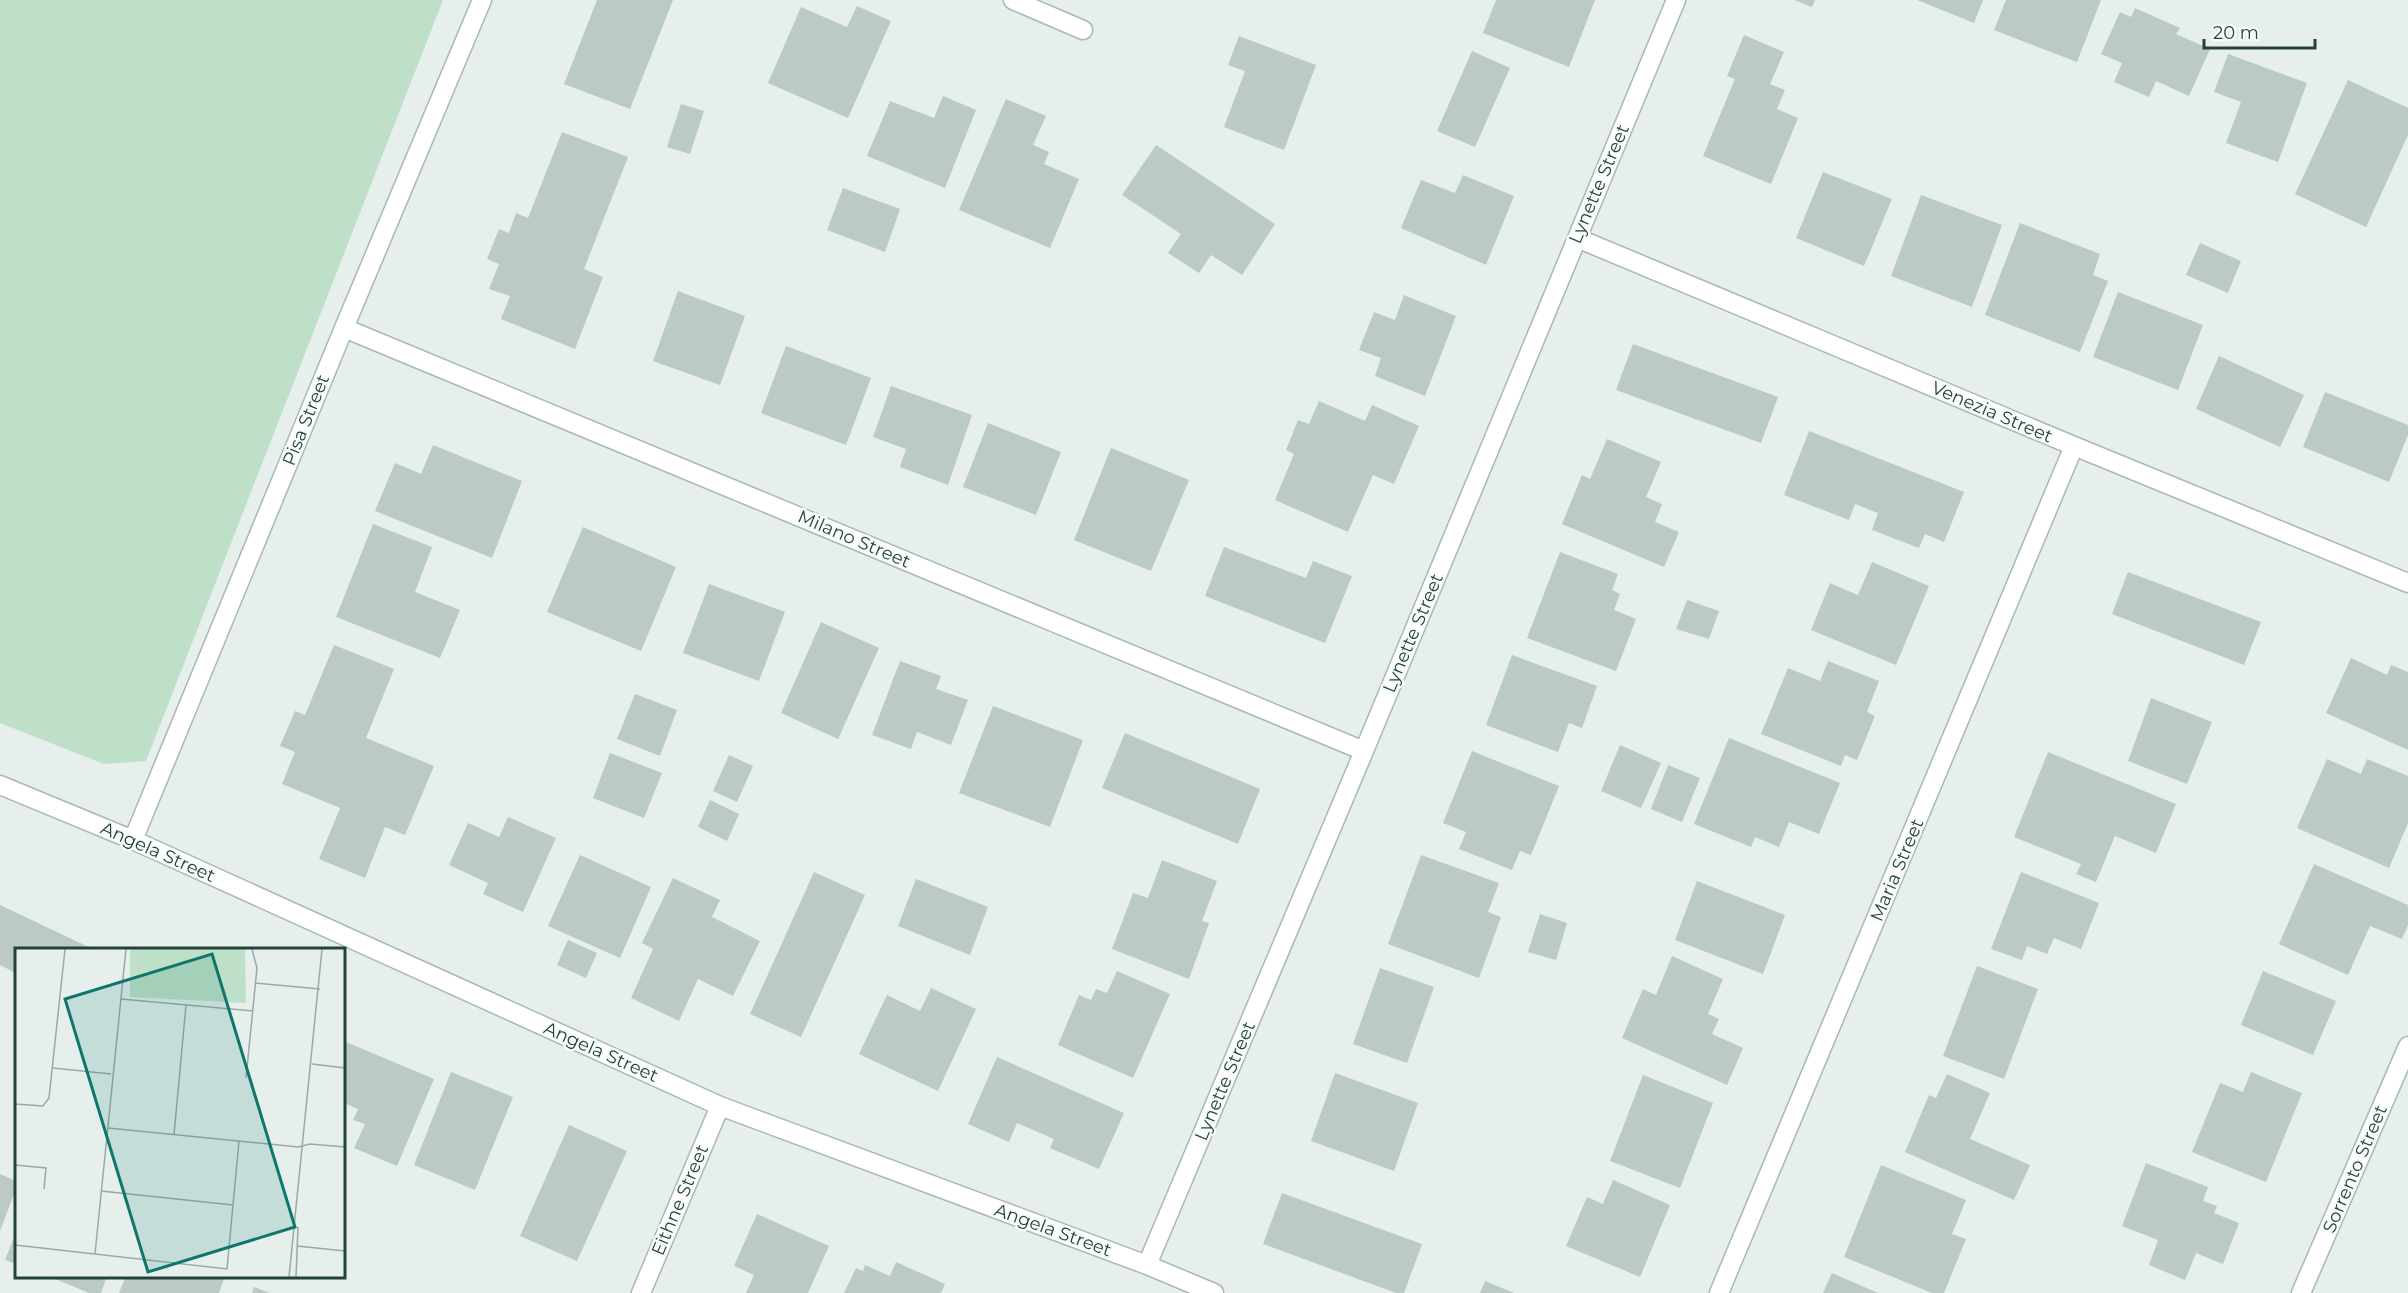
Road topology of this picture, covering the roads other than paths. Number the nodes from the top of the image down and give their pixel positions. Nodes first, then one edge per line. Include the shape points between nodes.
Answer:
1 (482, 0) edge
2 (1013, 0) edge
3 (1676, 0) edge
4 (1083, 30) dead end
5 (1577, 237) junction
6 (344, 328) junction
7 (2074, 446) junction
8 (2408, 583) edge
9 (1364, 751) junction
10 (0, 785) edge
11 (133, 840) junction
12 (2408, 1046) edge
13 (720, 1106) junction
14 (1147, 1265) junction
15 (641, 1293) edge
16 (1214, 1293) edge
17 (1719, 1293) edge
18 (2301, 1293) edge

1 - 6 street, Pisa Street
2 - 4 street
3 - 5 street, Lynette Street
5 - 7 street, Venezia Street
5 - 9 street, Lynette Street
6 - 9 street, Milano Street
6 - 11 street, Pisa Street
7 - 8 street, Venezia Street
7 - 17 street, Maria Street
9 - 14 street, Lynette Street
10 - 11 street, Angela Street
11 - 13 street, Angela Street
12 - 18 street, Sorrento Street
13 - 14 street, Angela Street
13 - 15 street, Eithne Street
14 - 16 street, Angela Street

